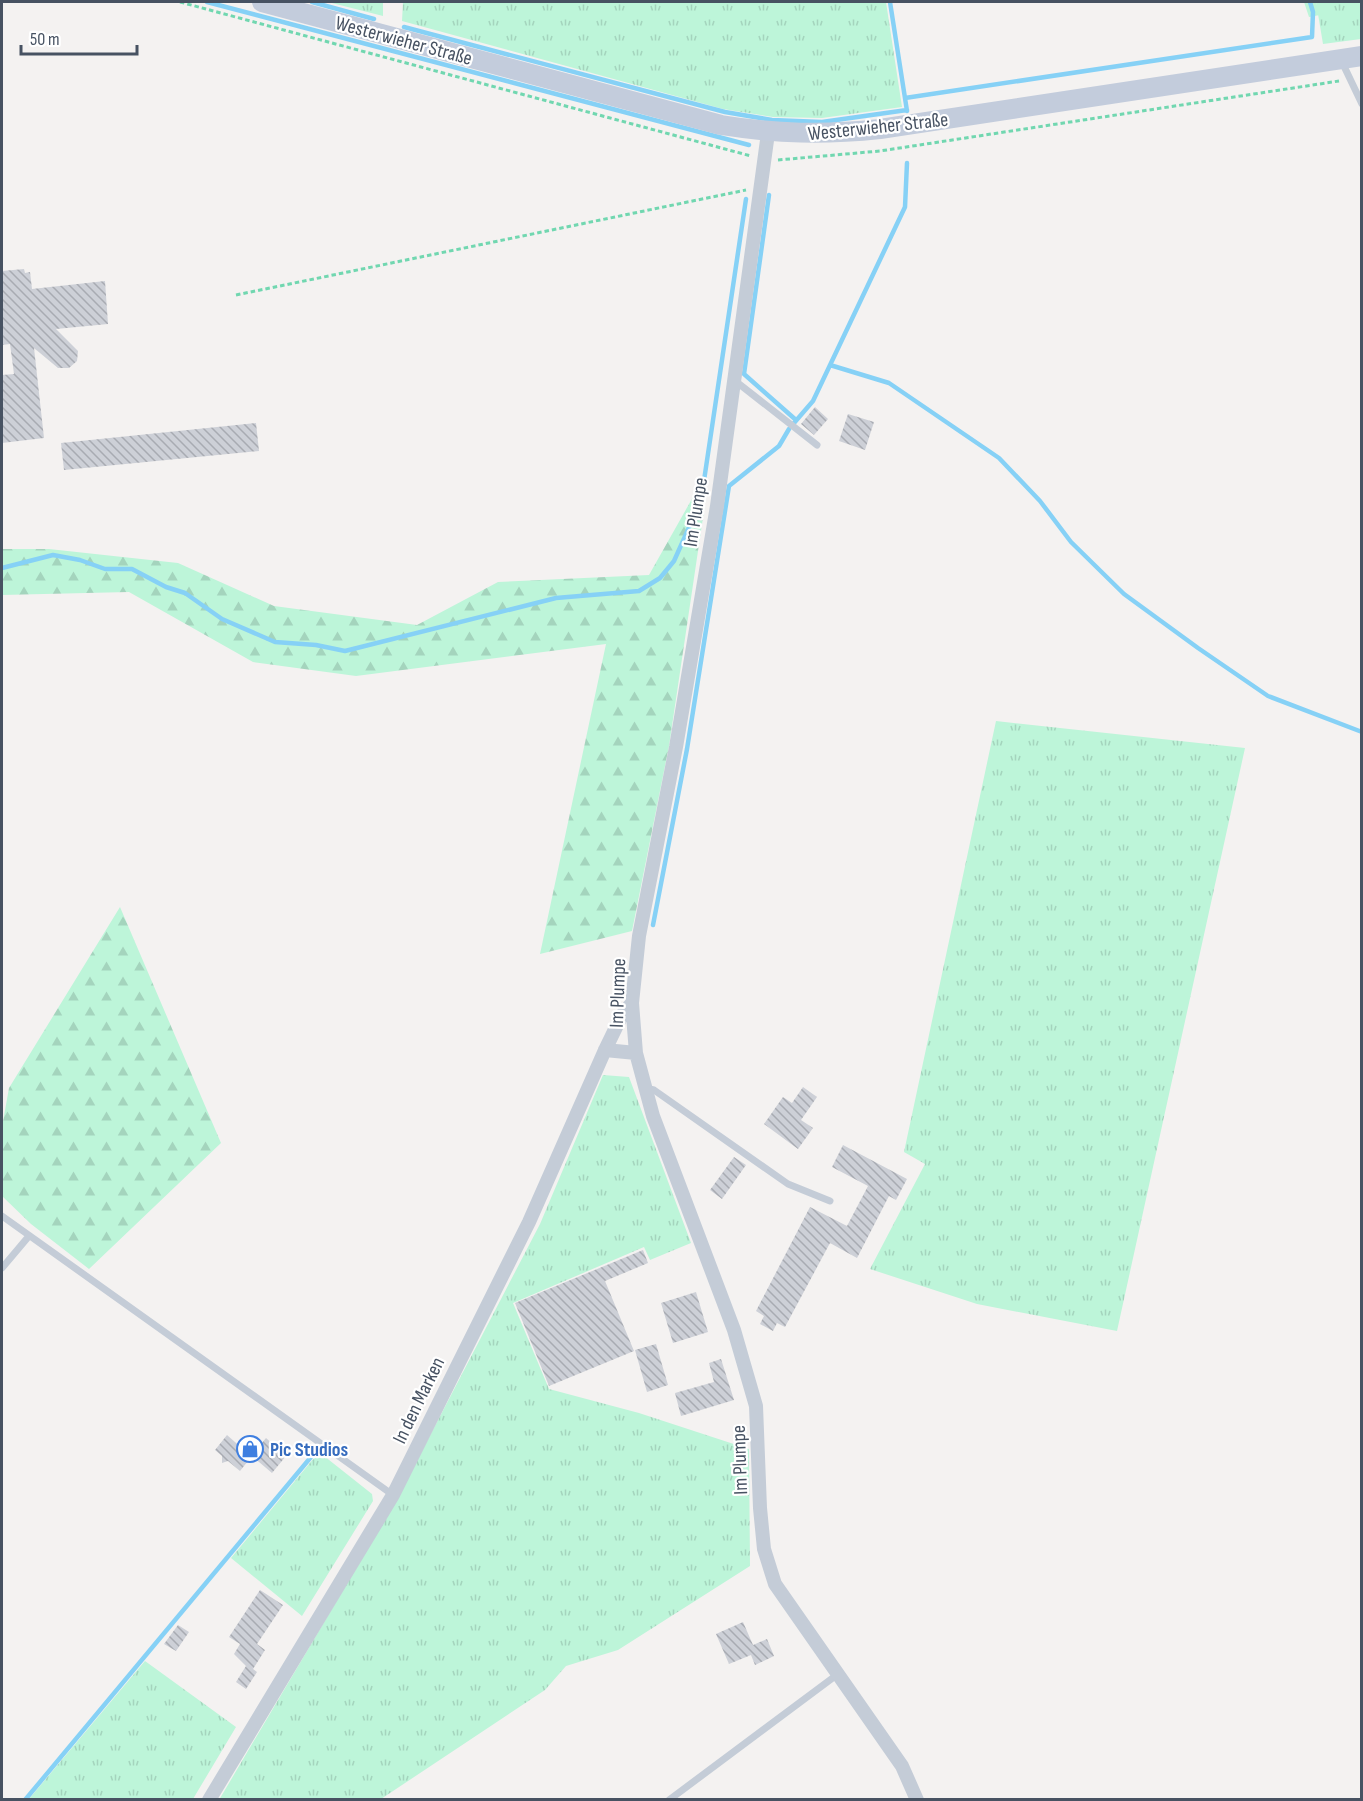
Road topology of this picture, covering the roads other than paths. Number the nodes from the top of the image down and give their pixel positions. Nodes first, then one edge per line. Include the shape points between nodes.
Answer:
1 (262, 2) edge
2 (1362, 56) edge
3 (1341, 59) junction
4 (1362, 104) edge
5 (768, 133) junction
6 (734, 380) junction
7 (817, 445) dead end
8 (632, 1003) junction
9 (604, 1050) junction
10 (636, 1053) junction
11 (645, 1088) junction
12 (830, 1201) dead end
13 (2, 1216) edge
14 (29, 1236) junction
15 (2, 1268) edge
16 (393, 1495) junction
17 (837, 1674) junction
18 (209, 1800) edge
19 (669, 1800) edge
20 (917, 1800) edge

1 - 5 main road, Westerwieher Straße via 721,125
2 - 3 main road, Westerwieher Straße
3 - 4 lane
3 - 5 main road, Westerwieher Straße via 880,129 824,135
5 - 6 street, Im Plumpe
6 - 7 lane
6 - 8 street, Im Plumpe via 676,747 639,936
8 - 9 street, In den Marken
8 - 10 street, Im Plumpe
9 - 10 street
9 - 16 street, In den Marken via 529,1222
10 - 11 street, Im Plumpe
11 - 12 lane via 654,1090 788,1184
11 - 17 street, Im Plumpe via 734,1330 756,1406 764,1549 775,1584
13 - 14 lane
14 - 15 lane
14 - 16 lane
16 - 18 street, In den Marken
17 - 19 lane
17 - 20 street, Im Plumpe via 902,1766

